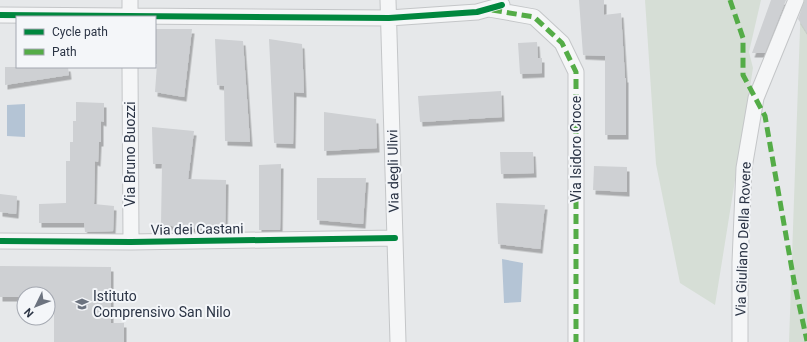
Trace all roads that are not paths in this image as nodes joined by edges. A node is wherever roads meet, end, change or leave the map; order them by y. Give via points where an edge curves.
1 (130, 0) edge
2 (388, 0) edge
3 (796, 0) edge
4 (496, 5) edge
5 (0, 15) edge
6 (65, 16) edge
7 (130, 16) edge
8 (156, 17) edge
9 (389, 18) junction
10 (130, 68) edge
11 (395, 238) junction
12 (0, 241) edge
13 (131, 242) junction
14 (398, 342) edge
15 (576, 342) edge
16 (740, 342) edge

1 - 7 street
2 - 9 street, Via degli Ulivi
3 - 16 street, Via Giuliano Della Rovere via 756,98 744,168
4 - 9 street via 477,12
4 - 15 street, Via Isidoro Croce via 534,17 562,43 576,72
5 - 6 street
8 - 9 street
9 - 11 street, Via degli Ulivi
10 - 13 street, Via Bruno Buozzi
11 - 13 street, Via dei Castani
11 - 14 street, Via degli Ulivi
12 - 13 street, Via dei Castani

